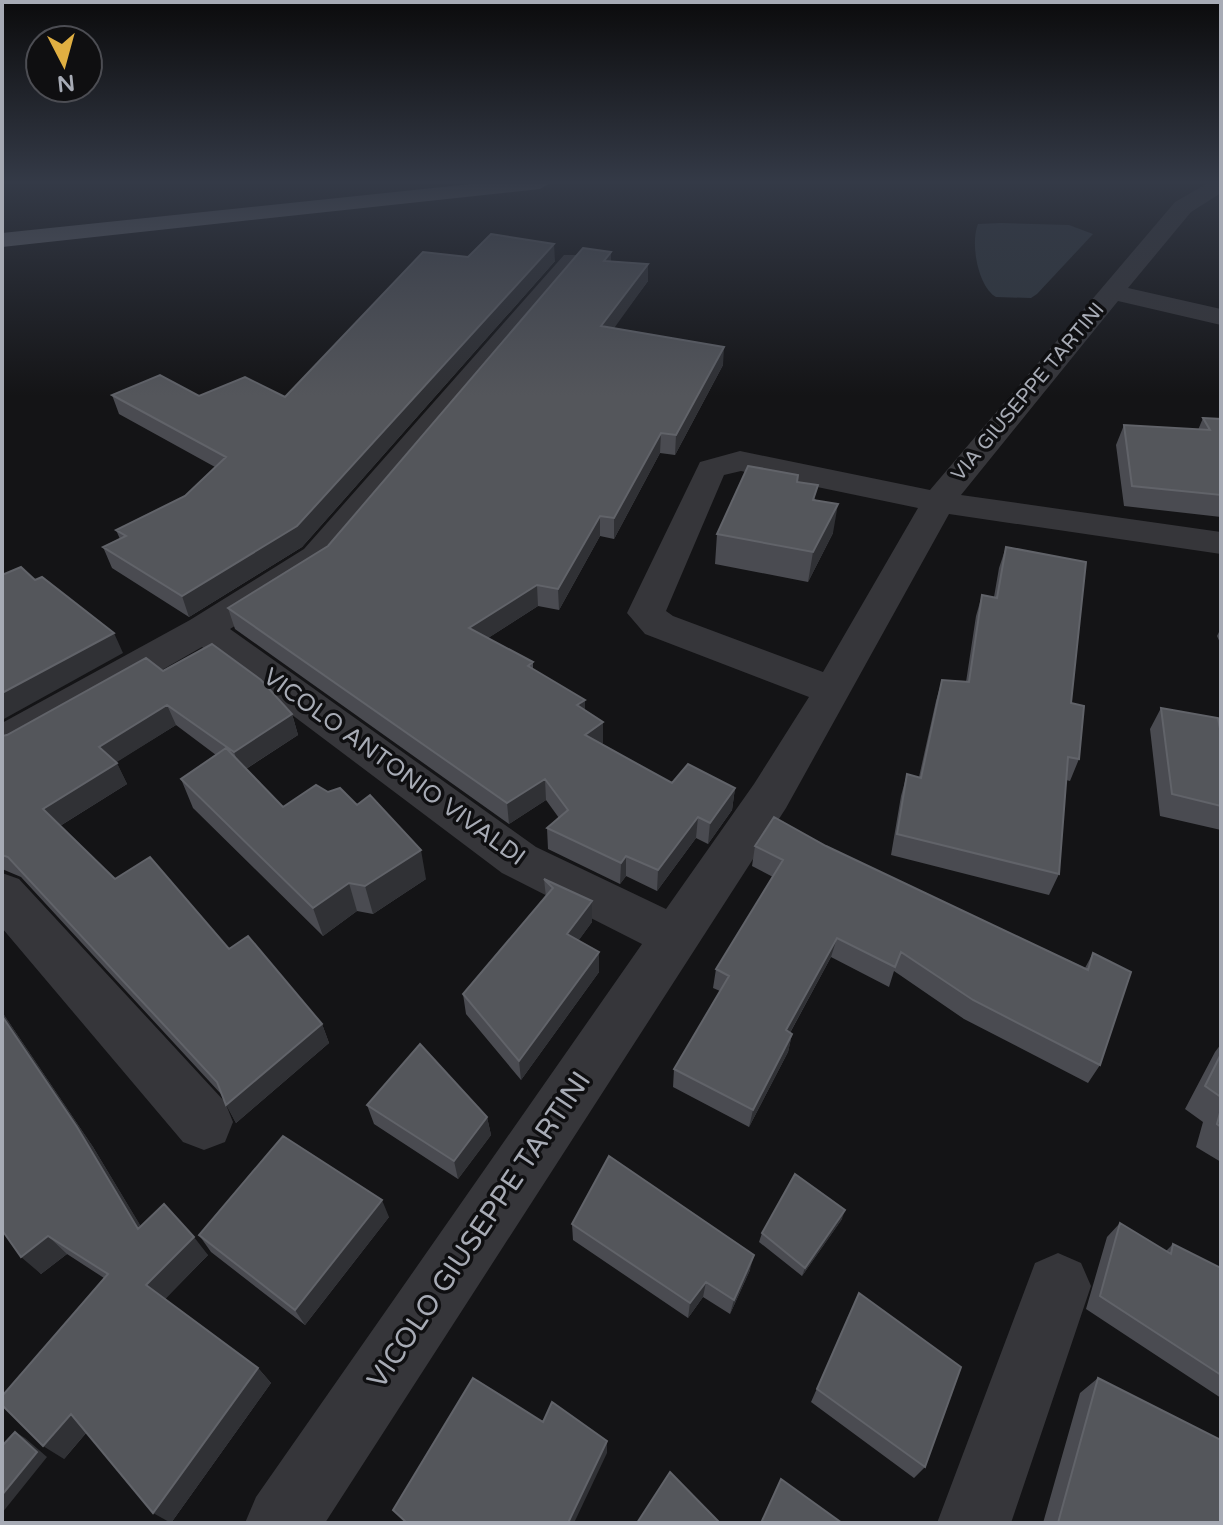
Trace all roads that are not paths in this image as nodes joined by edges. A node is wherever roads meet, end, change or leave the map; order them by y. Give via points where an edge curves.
1 (1143, 254) edge
2 (572, 260) edge
3 (1111, 292) junction
4 (1221, 317) edge
5 (938, 502) junction
6 (1221, 543) edge
7 (204, 629) junction
8 (833, 691) junction
9 (2, 742) edge
10 (2, 893) edge
11 (677, 938) junction
12 (204, 1122) dead end
13 (1058, 1286) dead end
14 (282, 1523) edge
15 (974, 1523) edge

1 - 3 street, VIA GIUSEPPE TARTINI
2 - 7 street via 317,557
3 - 4 street
3 - 5 street, VIA GIUSEPPE TARTINI
5 - 6 street
5 - 8 street, VIA GIUSEPPE TARTINI
5 - 8 street, VIA GIUSEPPE TARTINI via 740,461 711,469 646,613 659,625
7 - 9 street
7 - 11 street, VICOLO ANTONIO VIVALDI via 519,860
8 - 11 street, VIA GIUSEPPE TARTINI
10 - 12 street
11 - 14 street, VICOLO GIUSEPPE TARTINI
13 - 15 street

